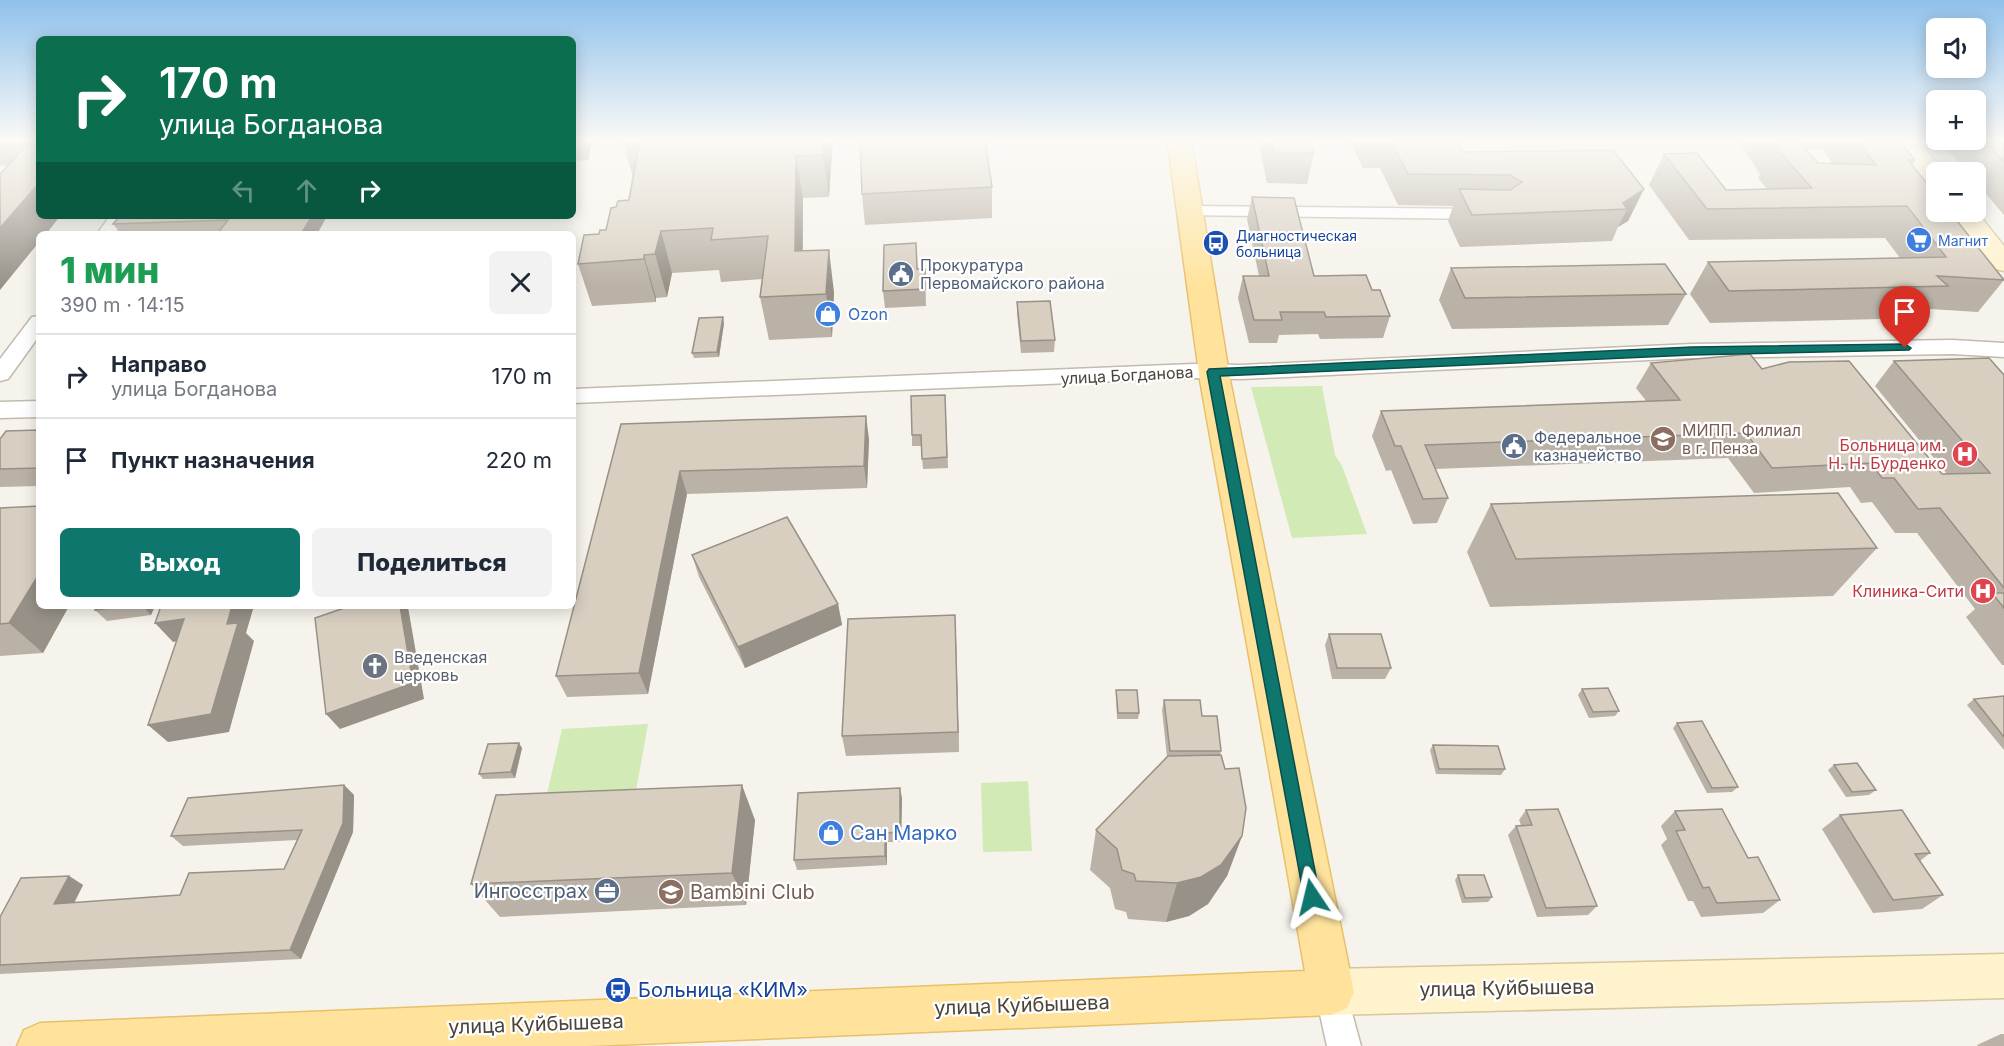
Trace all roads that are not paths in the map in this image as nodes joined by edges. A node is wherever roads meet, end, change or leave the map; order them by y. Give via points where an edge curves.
1 (1186, 188) edge
2 (1190, 211) junction
3 (1498, 214) edge
4 (118, 219) edge
5 (1972, 222) edge
6 (108, 231) edge
7 (2004, 263) edge
8 (36, 326) edge
9 (2004, 350) edge
10 (1213, 372) junction
11 (0, 374) edge
12 (576, 396) edge
13 (36, 409) edge
14 (0, 410) edge
15 (2004, 976) edge
16 (1331, 992) junction
17 (40, 1046) edge
18 (1344, 1046) edge

1 - 2 main road
2 - 3 street
2 - 10 main road
4 - 6 street
5 - 7 main road
8 - 11 street
9 - 10 street, улица Богданова via 1952,347 1692,351
10 - 12 street, улица Богданова
10 - 16 main road
13 - 14 street
15 - 16 main road, улица Куйбышева
16 - 17 main road, улица Куйбышева
16 - 18 street

